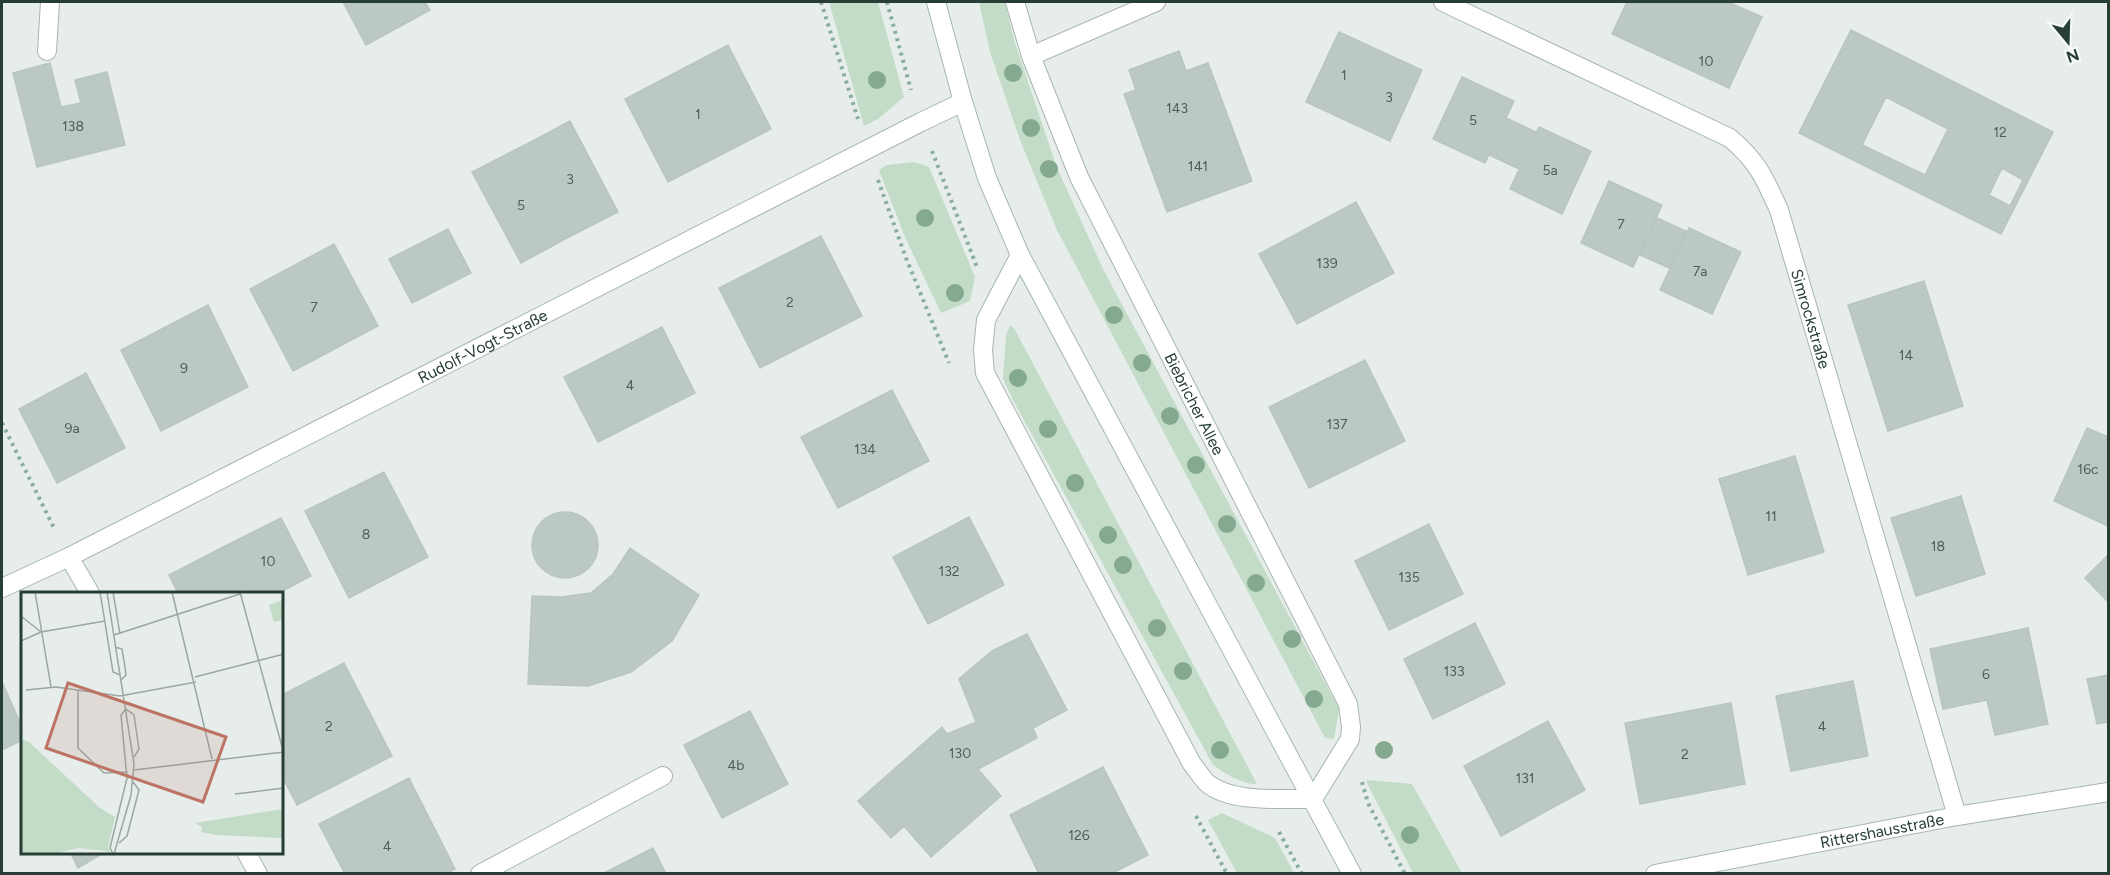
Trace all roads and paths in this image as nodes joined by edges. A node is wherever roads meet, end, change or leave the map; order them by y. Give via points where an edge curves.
1 (50, 2) edge
2 (821, 2) edge
3 (886, 2) edge
4 (936, 2) edge
5 (1015, 2) edge
6 (1156, 2) edge
7 (1443, 2) edge
8 (47, 51) dead end
9 (1031, 56) junction
10 (908, 81) dead end
11 (963, 102) junction
12 (867, 150) junction
13 (942, 181) dead end
14 (1020, 255) junction
15 (978, 269) dead end
16 (2, 423) edge
17 (69, 557) junction
18 (2, 588) edge
19 (89, 592) edge
20 (1350, 738) junction
21 (663, 776) dead end
22 (2109, 792) edge
23 (1313, 799) junction
24 (1957, 816) junction
25 (247, 854) edge
26 (258, 873) edge
27 (480, 873) edge
28 (1352, 873) edge
29 (1405, 873) edge
30 (1655, 873) edge

1 - 8 street
2 - 12 path
3 - 10 path
4 - 11 street
5 - 9 street, Biebricher Allee
6 - 9 street
7 - 24 street, Simrockstraße via 1730,138 1748,153 1763,174 1779,210
9 - 20 street, Biebricher Allee via 1079,177 1348,704
11 - 12 street, Rudolf-Vogt-Straße
11 - 14 street via 987,178
12 - 17 street, Rudolf-Vogt-Straße
13 - 15 path
14 - 23 street
14 - 23 street via 986,320 985,373 1192,765 1207,783 1223,792 1241,797
16 - 17 path
17 - 18 street, Rudolf-Vogt-Straße
17 - 19 street
20 - 23 street
20 - 29 path via 1368,803
21 - 27 street
22 - 24 street, Rittershausstraße
23 - 28 street
24 - 30 street, Rittershausstraße
25 - 26 street

